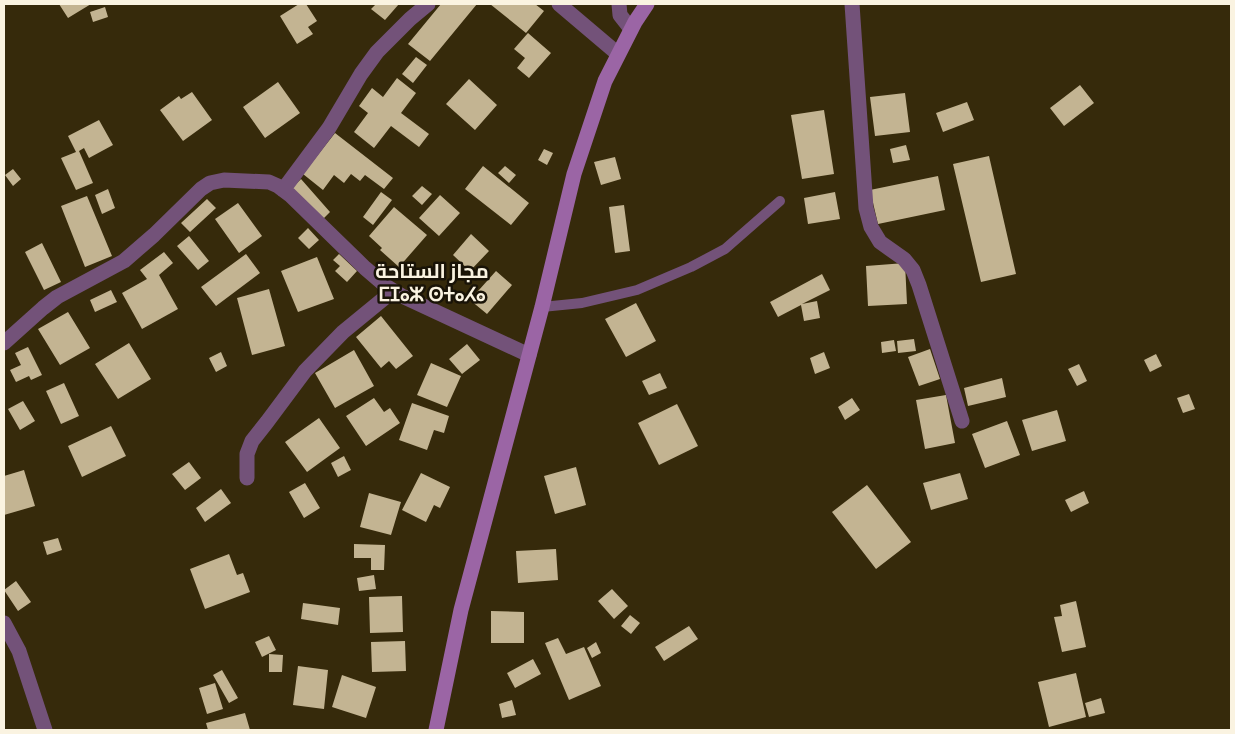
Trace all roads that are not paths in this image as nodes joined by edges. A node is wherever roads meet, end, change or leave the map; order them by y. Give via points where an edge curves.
1 (428, 4) edge
2 (559, 4) edge
3 (619, 4) edge
4 (647, 4) edge
5 (852, 4) edge
6 (631, 29) junction
7 (618, 54) junction
8 (283, 190) junction
9 (780, 200) dead end
10 (393, 291) junction
11 (542, 307) junction
12 (4, 344) edge
13 (529, 355) junction
14 (962, 421) dead end
15 (247, 478) dead end
16 (4, 623) edge
17 (45, 730) edge
18 (436, 730) edge

1 - 8 street via 377,52 329,128
2 - 7 street
3 - 6 street via 620,15
4 - 6 main road
5 - 14 street via 866,208 871,227 880,242 904,259 913,270
6 - 7 main road
7 - 11 main road via 605,81 574,174
8 - 10 street
8 - 12 street via 268,182 224,180 210,183 124,260 57,297
9 - 11 lane via 725,249 691,267 637,290 582,303
10 - 13 street
10 - 15 street via 343,332 305,371 252,441 247,454
11 - 13 main road
13 - 18 main road via 461,610
16 - 17 street via 19,651

